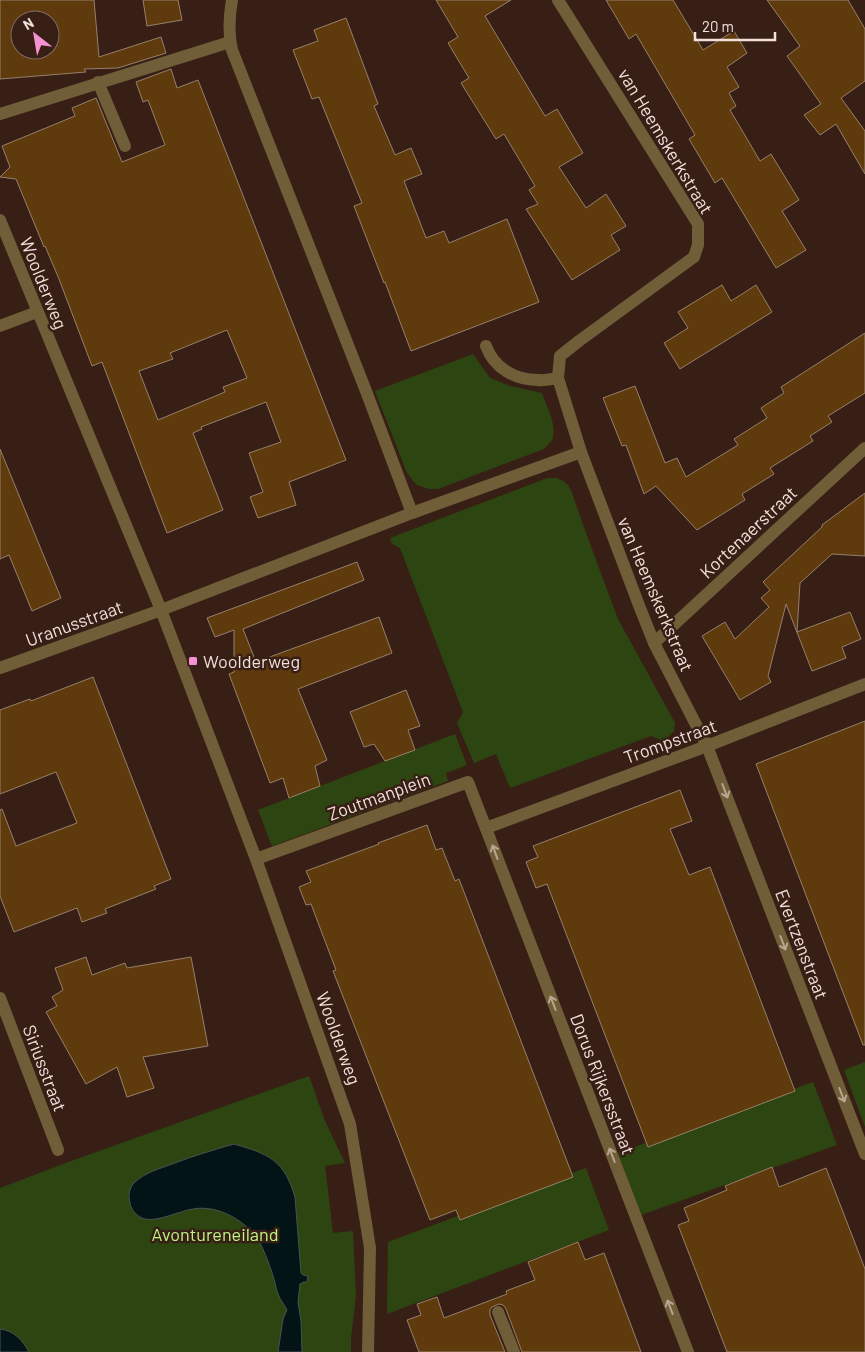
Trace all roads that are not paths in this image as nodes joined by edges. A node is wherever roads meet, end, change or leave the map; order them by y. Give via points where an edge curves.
1 (232, 0) edge
2 (558, 0) edge
3 (230, 42) junction
4 (98, 82) junction
5 (0, 114) edge
6 (125, 146) dead end
7 (0, 220) edge
8 (37, 312) junction
9 (0, 326) edge
10 (486, 346) dead end
11 (558, 378) junction
12 (865, 448) edge
13 (581, 452) junction
14 (412, 513) junction
15 (160, 610) junction
16 (654, 642) junction
17 (0, 668) edge
18 (865, 684) edge
19 (707, 746) junction
20 (486, 828) junction
21 (256, 859) junction
22 (0, 998) edge
23 (58, 1150) dead end
24 (865, 1154) edge
25 (498, 1312) dead end
26 (368, 1352) edge
27 (514, 1352) edge
28 (688, 1352) edge

1 - 3 street
2 - 11 street, van Heemskerkstraat via 698,224 698,244 694,257 560,356
3 - 4 street
3 - 14 street
4 - 5 street
4 - 6 street
7 - 8 street, Woolderweg
8 - 9 street
8 - 15 street, Woolderweg
10 - 11 street via 489,356 513,375 538,380
11 - 13 street, van Heemskerkstraat
12 - 16 street, Kortenaerstraat
13 - 14 street
13 - 16 street, van Heemskerkstraat
14 - 15 street
15 - 17 street, Uranusstraat
15 - 21 street, Woolderweg
16 - 19 street, van Heemskerkstraat
18 - 19 street, Trompstraat
19 - 20 street, Trompstraat
19 -> 24 street, Evertzenstraat
20 - 21 street, Zoutmanplein via 468,782
28 -> 20 street, Dorus Rijkersstraat
21 - 26 street, Woolderweg via 350,1124 370,1248
22 - 23 street, Siriusstraat
25 - 27 street

